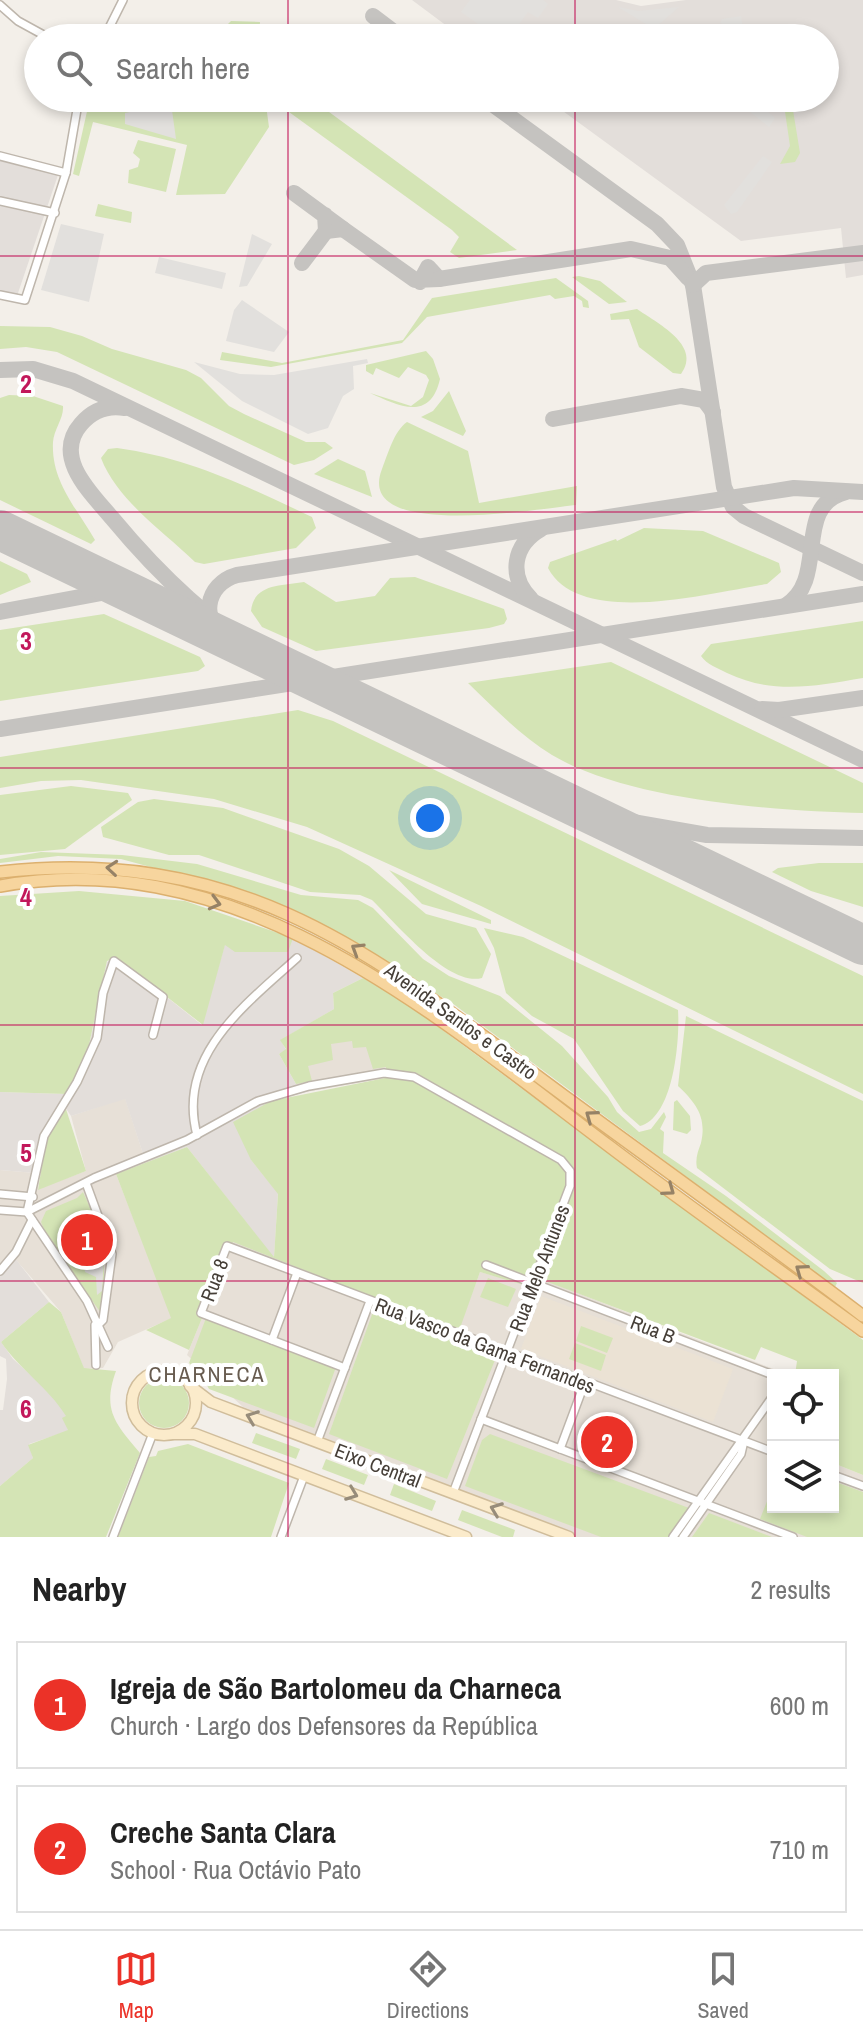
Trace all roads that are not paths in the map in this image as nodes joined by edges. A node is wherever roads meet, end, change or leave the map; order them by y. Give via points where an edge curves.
1 (119, 1) edge
2 (0, 5) edge
3 (24, 24) edge
4 (110, 24) edge
5 (77, 112) edge
6 (0, 156) edge
7 (66, 173) junction
8 (0, 201) edge
9 (55, 213) junction
10 (0, 295) edge
11 (0, 872) edge
12 (0, 886) edge
13 (297, 958) dead end
14 (153, 1035) dead end
15 (197, 1135) junction
16 (86, 1183) junction
17 (0, 1194) edge
18 (33, 1197) junction
19 (0, 1210) edge
20 (30, 1216) junction
21 (227, 1246) joint
22 (486, 1265) dead end
23 (0, 1271) edge
24 (297, 1273) junction
25 (533, 1283) junction
26 (370, 1301) junction
27 (94, 1315) junction
28 (863, 1316) edge
29 (98, 1325) junction
30 (863, 1331) edge
31 (272, 1340) junction
32 (108, 1347) dead end
33 (506, 1353) junction
34 (96, 1365) dead end
35 (345, 1368) junction
36 (767, 1373) edge
37 (585, 1382) junction
38 (190, 1386) junction
39 (767, 1405) edge
40 (481, 1419) junction
41 (153, 1433) junction
42 (173, 1434) junction
43 (744, 1441) junction
44 (317, 1442) junction
45 (560, 1449) junction
46 (767, 1450) edge
47 (304, 1476) junction
48 (839, 1477) edge
49 (863, 1486) edge
50 (453, 1493) junction
51 (698, 1501) junction
52 (707, 1505) junction
53 (438, 1532) edge
54 (113, 1537) edge
55 (281, 1537) edge
56 (466, 1537) edge
57 (569, 1537) edge
58 (673, 1537) edge
59 (683, 1537) edge
60 (793, 1537) edge

1 - 4 street
2 - 3 street
5 - 7 street
6 - 7 street
7 - 9 street
8 - 9 street
9 - 10 street via 25,300
28 -> 11 main road, Avenida Santos e Castro via 484,1033 300,917 241,895 125,869 50,866
12 -> 30 main road, Avenida Santos e Castro via 108,881 215,903 298,932 394,988
13 - 15 street via 241,1009 202,1063 191,1096
14 - 18 street via 163,997 114,961 97,1038 44,1136
15 - 16 street
15 - 25 street, Rua Melo Antunes via 276,1095 363,1076 414,1077 566,1165 570,1186
16 - 20 street
16 - 29 street via 113,1259
17 - 18 street
18 - 20 street
19 - 20 street
20 - 23 street via 16,1252
20 - 27 street
21 - 24 street, Rua Vasco da Gama Fernandes
21 - 31 street, Rua 8 via 201,1313
22 - 25 street, Rua B
24 - 26 street, Rua Vasco da Gama Fernandes
24 - 31 street
25 - 33 street, Rua Melo Antunes
25 - 36 street, Rua B
26 - 33 street, Rua Vasco da Gama Fernandes
26 - 35 street
27 - 29 street
27 - 34 street
29 - 32 street
31 - 35 street
33 - 37 street, Rua Vasco da Gama Fernandes
33 - 40 street, Rua Melo Antunes
35 - 44 street
37 - 43 street, Rua Vasco da Gama Fernandes
37 - 45 street
38 - 41 main road via 168,1372 140,1383 132,1399 134,1413
38 - 42 main road via 193,1416
44 -> 38 main road, Eixo Central via 211,1402
39 - 43 street
40 - 45 street
40 - 50 street, Rua Melo Antunes
41 - 42 main road
41 - 54 street
42 - 47 main road, Eixo Central via 195,1434
43 - 46 street, Rua Vasco da Gama Fernandes
43 - 51 street
43 - 52 street
44 - 50 main road, Eixo Central
45 - 51 street
47 -> 53 main road, Eixo Central
47 - 55 street
48 - 49 street
57 -> 50 main road, Eixo Central
51 - 52 street
51 - 58 street
52 - 59 street
52 - 60 street
53 - 56 main road, Eixo Central

